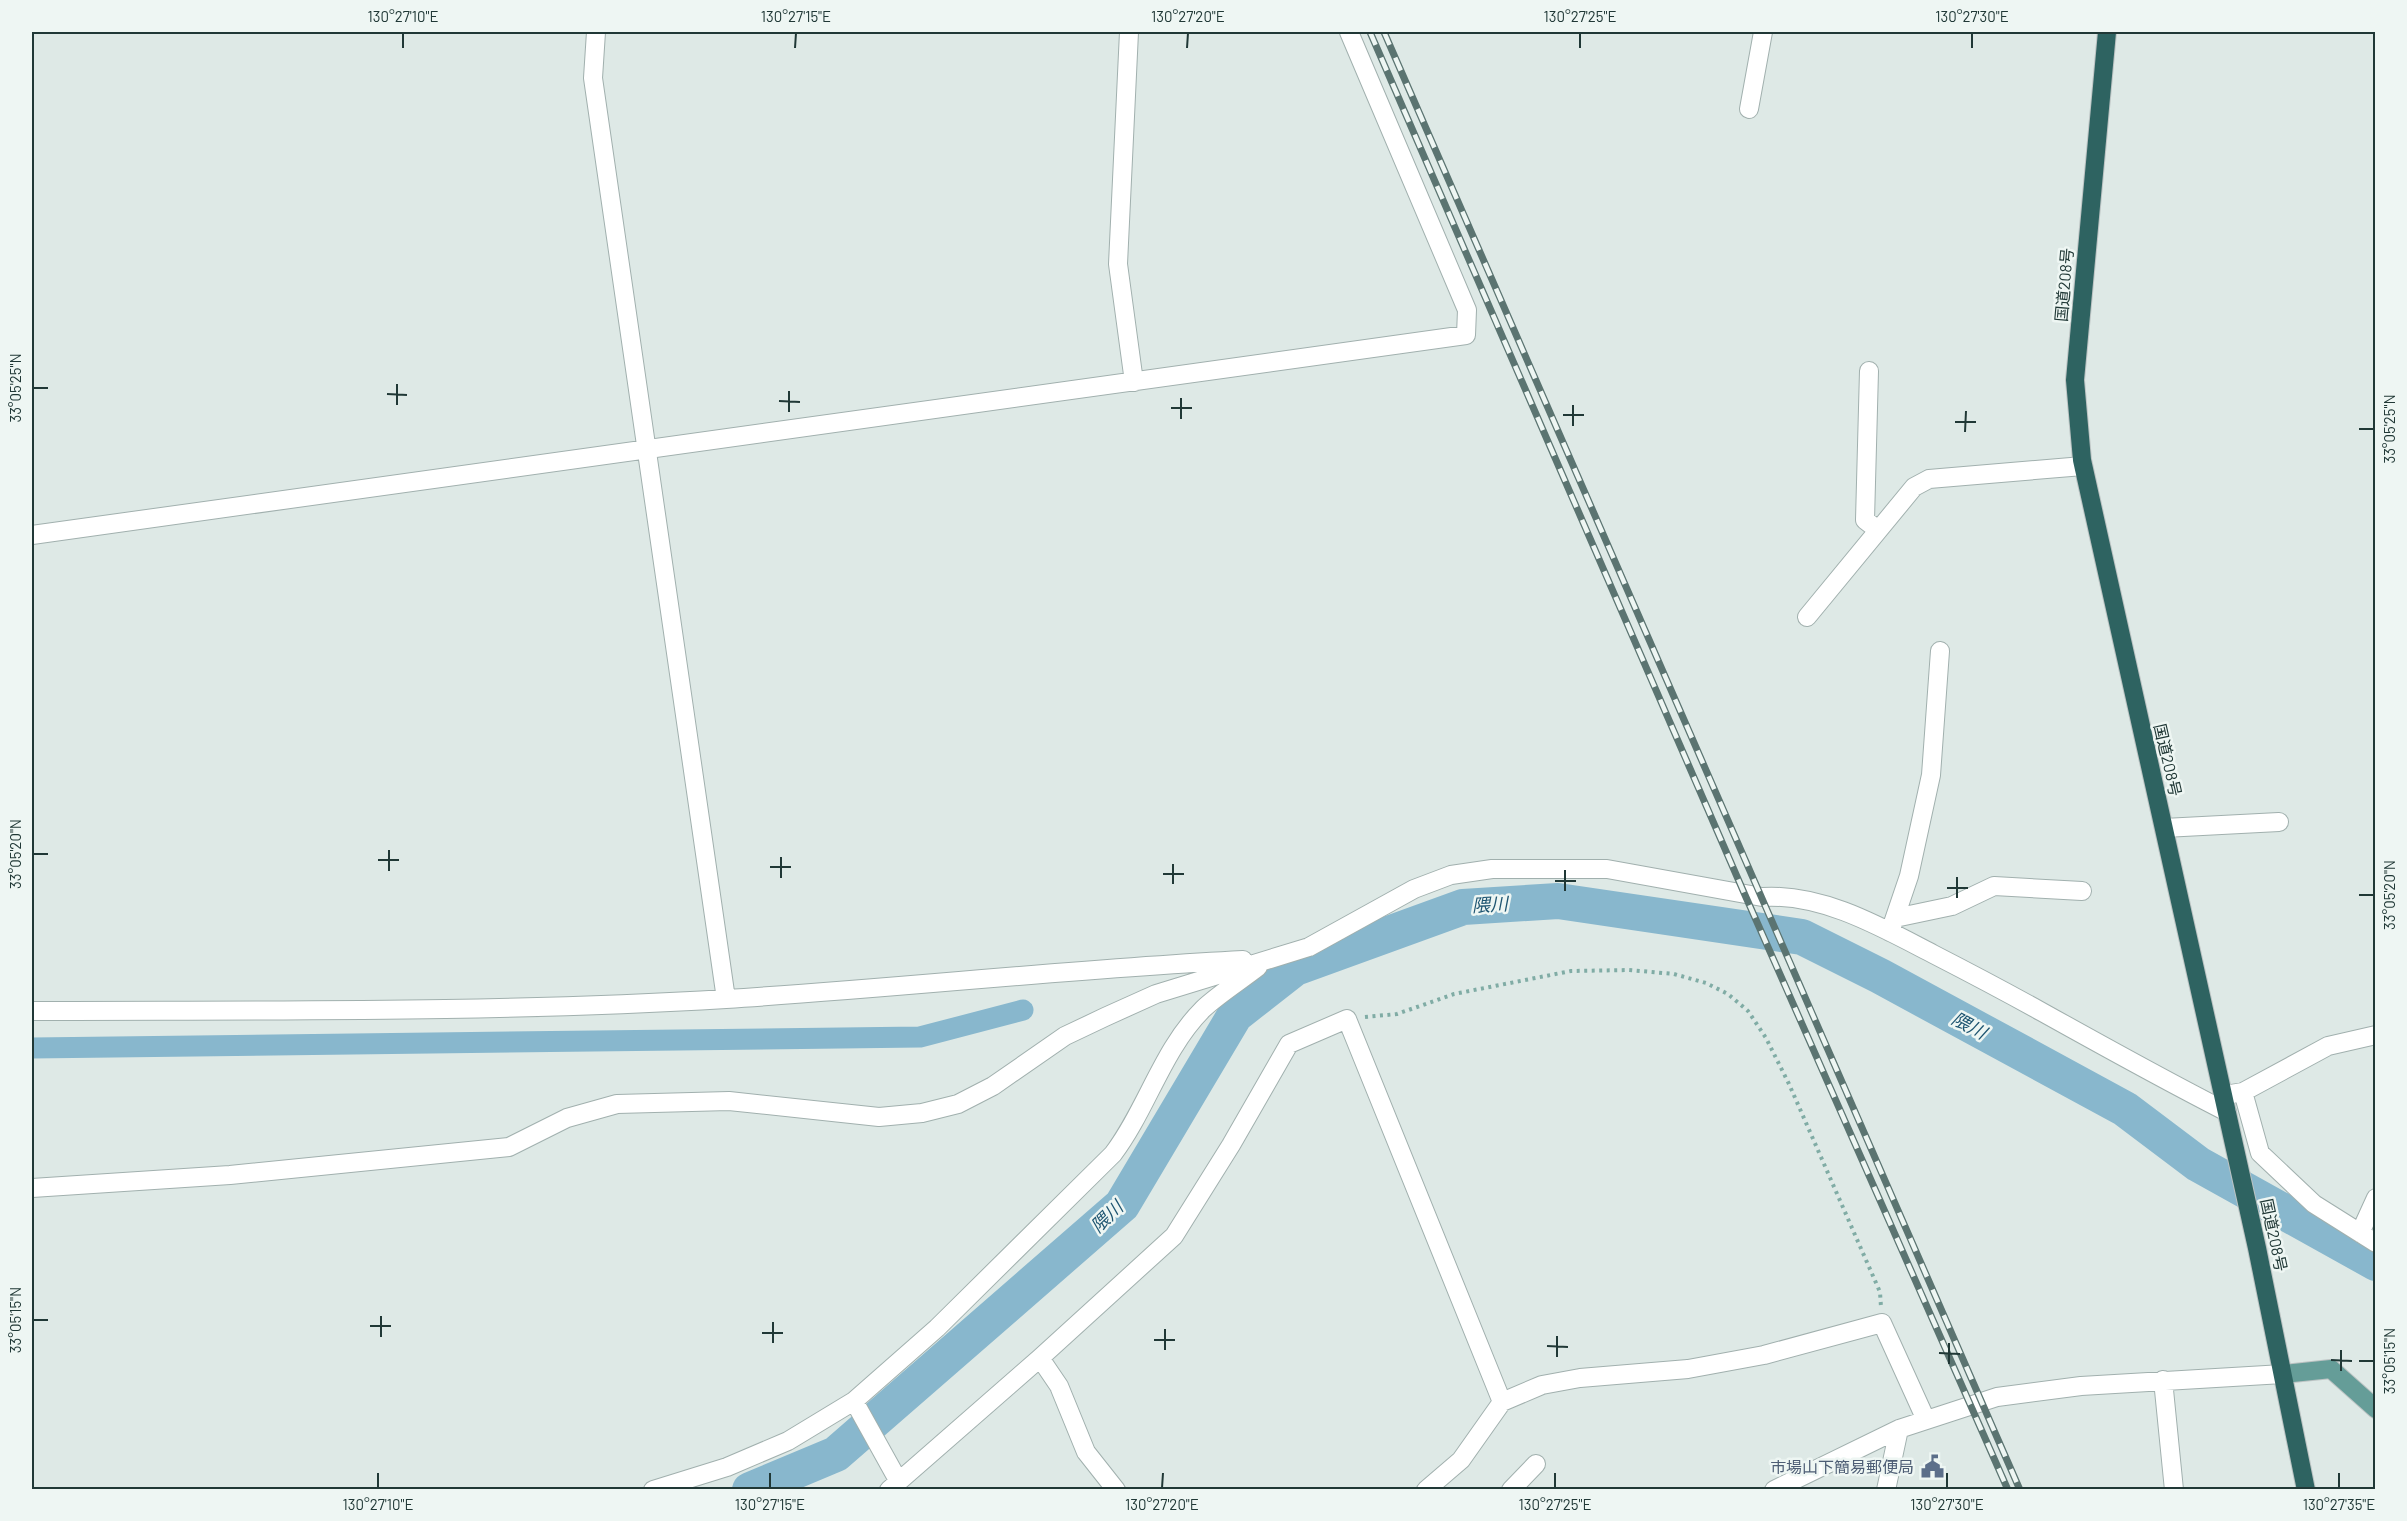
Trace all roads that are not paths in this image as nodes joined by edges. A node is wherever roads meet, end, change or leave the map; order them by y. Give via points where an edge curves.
1 (596, 32) edge
2 (1129, 32) edge
3 (1349, 32) edge
4 (1763, 32) edge
5 (2106, 32) edge
6 (1749, 109) dead end
7 (1869, 371) dead end
8 (1134, 382) junction
9 (645, 449) junction
10 (2084, 466) junction
11 (1878, 530) junction
12 (32, 535) edge
13 (1807, 617) dead end
14 (1940, 651) dead end
15 (2279, 822) dead end
16 (2164, 828) junction
17 (2082, 891) dead end
18 (1893, 925) junction
19 (1269, 959) junction
20 (726, 999) junction
21 (32, 1011) edge
22 (2376, 1035) edge
23 (2243, 1092) junction
24 (2226, 1110) junction
25 (32, 1188) edge
26 (2376, 1198) edge
27 (2360, 1233) junction
28 (2376, 1243) edge
29 (1041, 1358) junction
30 (2283, 1374) junction
31 (2163, 1380) junction
32 (1502, 1402) junction
33 (858, 1409) junction
34 (2376, 1409) edge
35 (1926, 1420) junction
36 (1899, 1429) junction
37 (1536, 1464) dead end
38 (894, 1486) edge
39 (653, 1490) edge
40 (1116, 1490) edge
41 (1426, 1490) edge
42 (1511, 1490) edge
43 (1774, 1490) edge
44 (1886, 1490) edge
45 (2174, 1490) edge
46 (2306, 1490) edge

1 - 9 street via 594,78
2 - 8 street via 1118,264
3 - 8 street via 1467,310 1466,335
4 - 6 street
5 - 10 highway, 国道208号 via 2075,380
7 - 11 street via 1865,520
8 - 9 street
9 - 12 street
9 - 20 street
10 - 11 street via 1929,478 1914,487
10 - 16 highway, 国道208号
11 - 13 street
14 - 18 street via 1931,776 1909,876
15 - 16 street
16 - 24 highway, 国道208号
17 - 18 street via 1995,886 1952,906
18 - 19 street via 1789,897 1745,895 1607,869 1492,869 1451,875 1414,889 1309,947
18 - 24 street via 1990,984 2167,1082
19 - 20 street via 1124,966
19 - 25 street via 1146,999 1065,1036 993,1086 958,1104 922,1113 879,1117 729,1101 617,1104 567,1118 509,1147 230,1174
19 - 33 street via 1203,1009 1185,1030 1113,1154
20 - 21 street via 481,1009
22 - 23 street via 2328,1046
23 - 24 street
23 - 27 street via 2260,1153 2314,1204
24 - 30 highway, 国道208号
26 - 27 street
27 - 28 street
29 - 32 street via 1174,1236 1289,1044 1347,1019
29 - 38 street
29 - 40 street via 1059,1386 1086,1452
30 - 31 street
30 - 34 main road via 2331,1369
30 - 46 highway, 国道208号
31 - 35 street via 1997,1397
31 - 45 street
32 - 35 street via 1542,1385 1688,1369 1764,1355 1882,1323
32 - 41 street via 1461,1460
33 - 38 street
33 - 39 street via 727,1467
35 - 36 street
36 - 43 street
36 - 44 street
37 - 42 street

